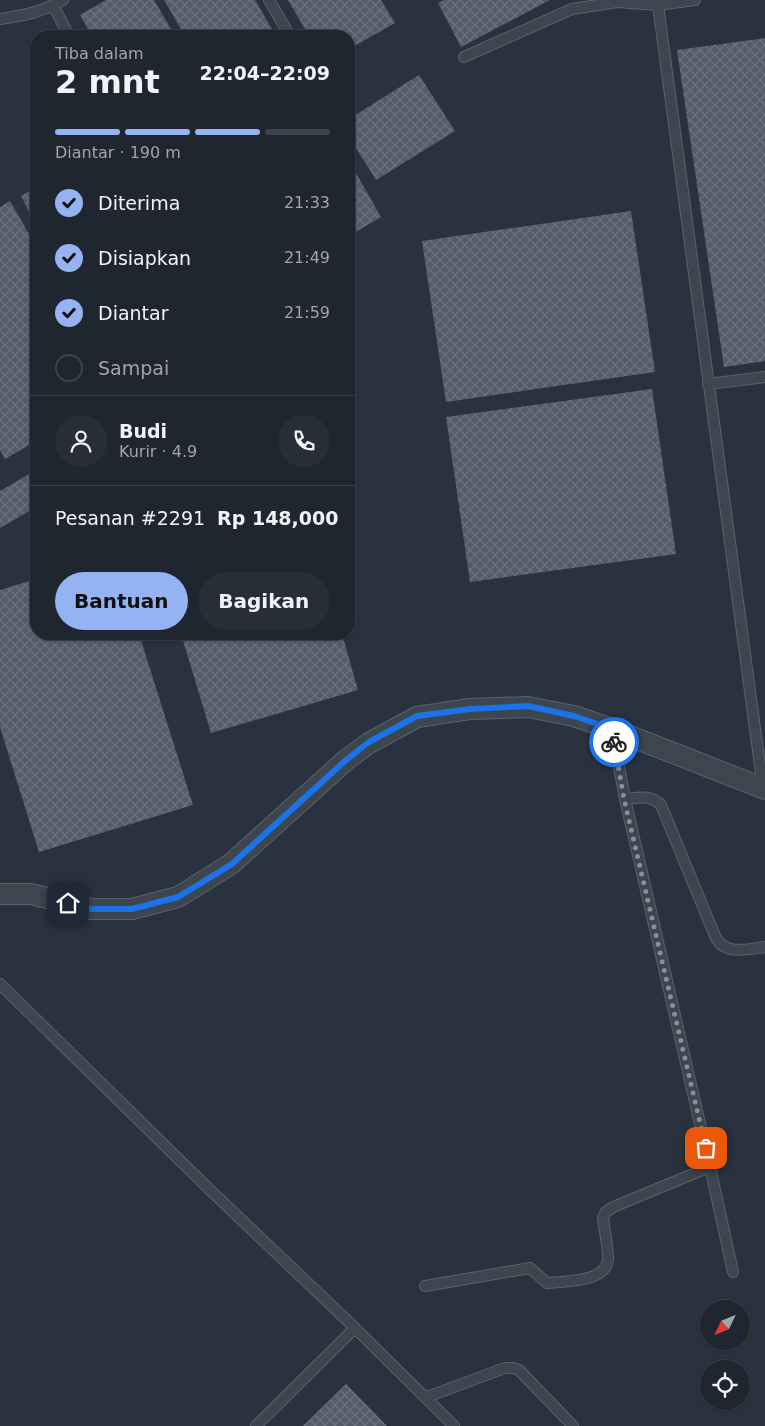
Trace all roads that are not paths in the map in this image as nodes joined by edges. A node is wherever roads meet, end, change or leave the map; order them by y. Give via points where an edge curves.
1 (63, 0) edge
2 (269, 0) edge
3 (695, 0) edge
4 (658, 5) junction
5 (52, 6) junction
6 (0, 19) edge
7 (66, 30) edge
8 (286, 30) edge
9 (464, 58) dead end
10 (765, 377) edge
11 (708, 384) junction
12 (612, 729) junction
13 (764, 788) edge
14 (624, 799) junction
15 (0, 894) edge
16 (765, 947) edge
17 (0, 984) edge
18 (710, 1167) junction
19 (733, 1272) dead end
20 (425, 1286) dead end
21 (355, 1328) junction
22 (426, 1397) junction
23 (256, 1426) edge
24 (454, 1426) edge
25 (573, 1426) edge

1 - 5 lane
2 - 8 lane
3 - 4 lane
4 - 9 lane via 617,2 572,9
4 - 11 lane
5 - 6 lane via 30,15
5 - 7 lane
10 - 11 lane
11 - 13 lane
12 - 13 street
12 - 14 lane
12 - 15 street via 574,716 528,706 417,716 369,742 232,864 178,897 132,909 91,909 31,894
14 - 16 lane via 648,797 660,805 721,945 730,950
14 - 18 lane
17 - 21 lane
18 - 19 lane
18 - 20 lane via 606,1212 603,1218 608,1261 598,1275 547,1283 530,1268
21 - 22 lane
21 - 23 lane
22 - 24 lane
22 - 25 lane via 505,1368 513,1368 519,1370

